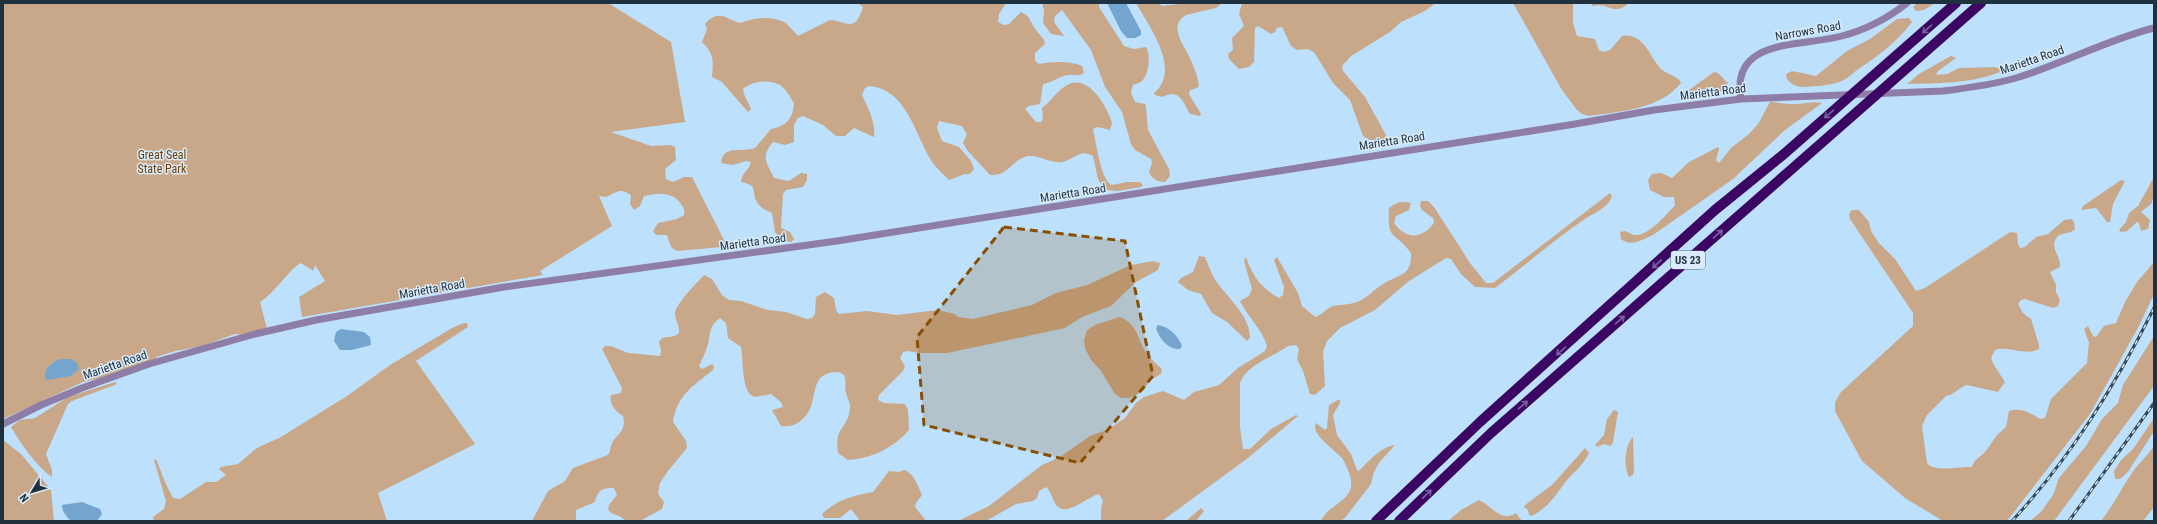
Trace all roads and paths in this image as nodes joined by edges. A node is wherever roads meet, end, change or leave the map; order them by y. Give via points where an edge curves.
1 (1907, 3) edge
2 (1956, 3) edge
3 (1981, 3) edge
4 (2154, 28) edge
5 (1741, 99) junction
6 (3, 424) edge
7 (1376, 521) edge
8 (1399, 521) edge

1 - 5 street, Narrows Road via 1870,27 1854,33 1771,49 1756,55 1746,63 1740,74
2 -> 7 highway, US 23 via 1790,149 1715,210 1480,422
8 -> 3 highway, US 23 via 1491,433
4 - 5 street, Marietta Road via 2125,36 2016,78 1970,88
5 - 6 street, Marietta Road via 1654,110 837,241 504,287 316,320 275,328 149,364 82,388

